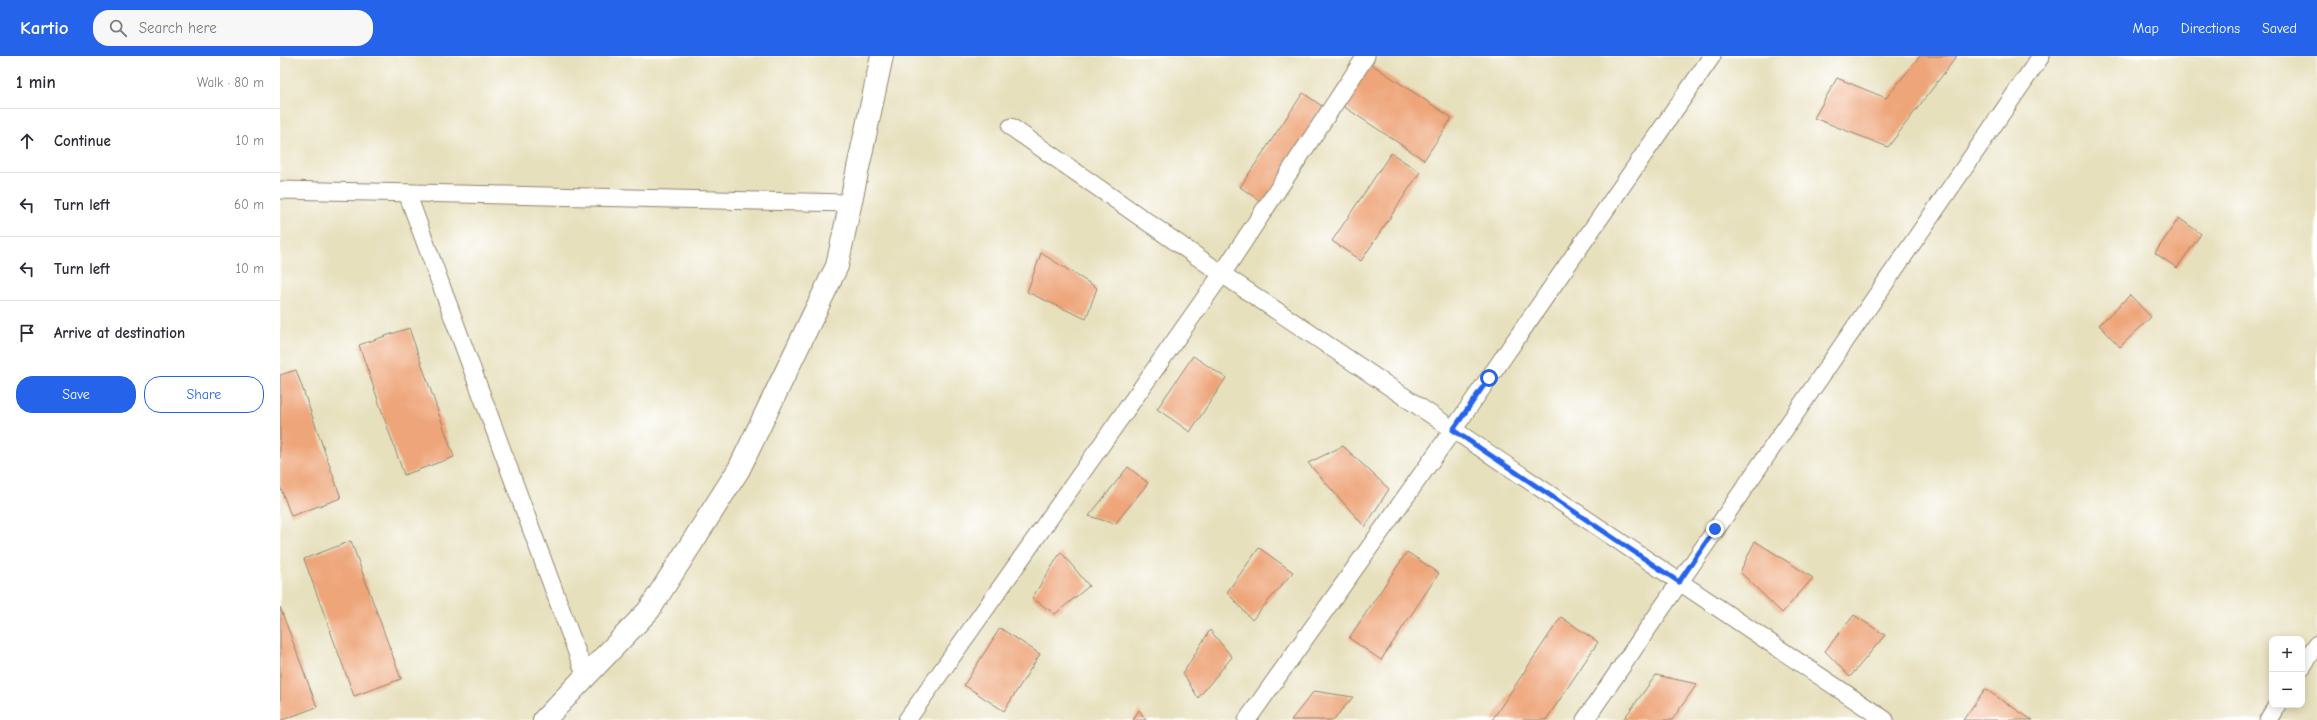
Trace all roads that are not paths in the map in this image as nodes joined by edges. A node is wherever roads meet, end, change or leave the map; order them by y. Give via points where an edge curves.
1 (882, 56) edge
2 (1366, 56) edge
3 (1712, 56) edge
4 (2041, 56) edge
5 (1011, 127) dead end
6 (280, 190) edge
7 (407, 193) junction
8 (850, 203) junction
9 (1222, 274) junction
10 (1453, 430) junction
11 (1679, 582) junction
12 (2317, 644) edge
13 (2305, 662) edge
14 (586, 677) junction
15 (2276, 708) edge
16 (544, 720) edge
17 (907, 720) edge
18 (1247, 720) edge
19 (1585, 720) edge
20 (1885, 720) edge
21 (2268, 720) edge

1 - 8 highway
2 - 9 lane
3 - 10 lane
4 - 11 lane
5 - 9 lane
6 - 7 lane
7 - 8 lane
7 - 14 lane
8 - 14 highway via 836,266 739,469 649,610
9 - 10 lane
9 - 17 lane
10 - 11 lane
10 - 18 lane
11 - 19 lane
11 - 20 lane
12 - 13 lane
14 - 16 highway
15 - 21 lane

